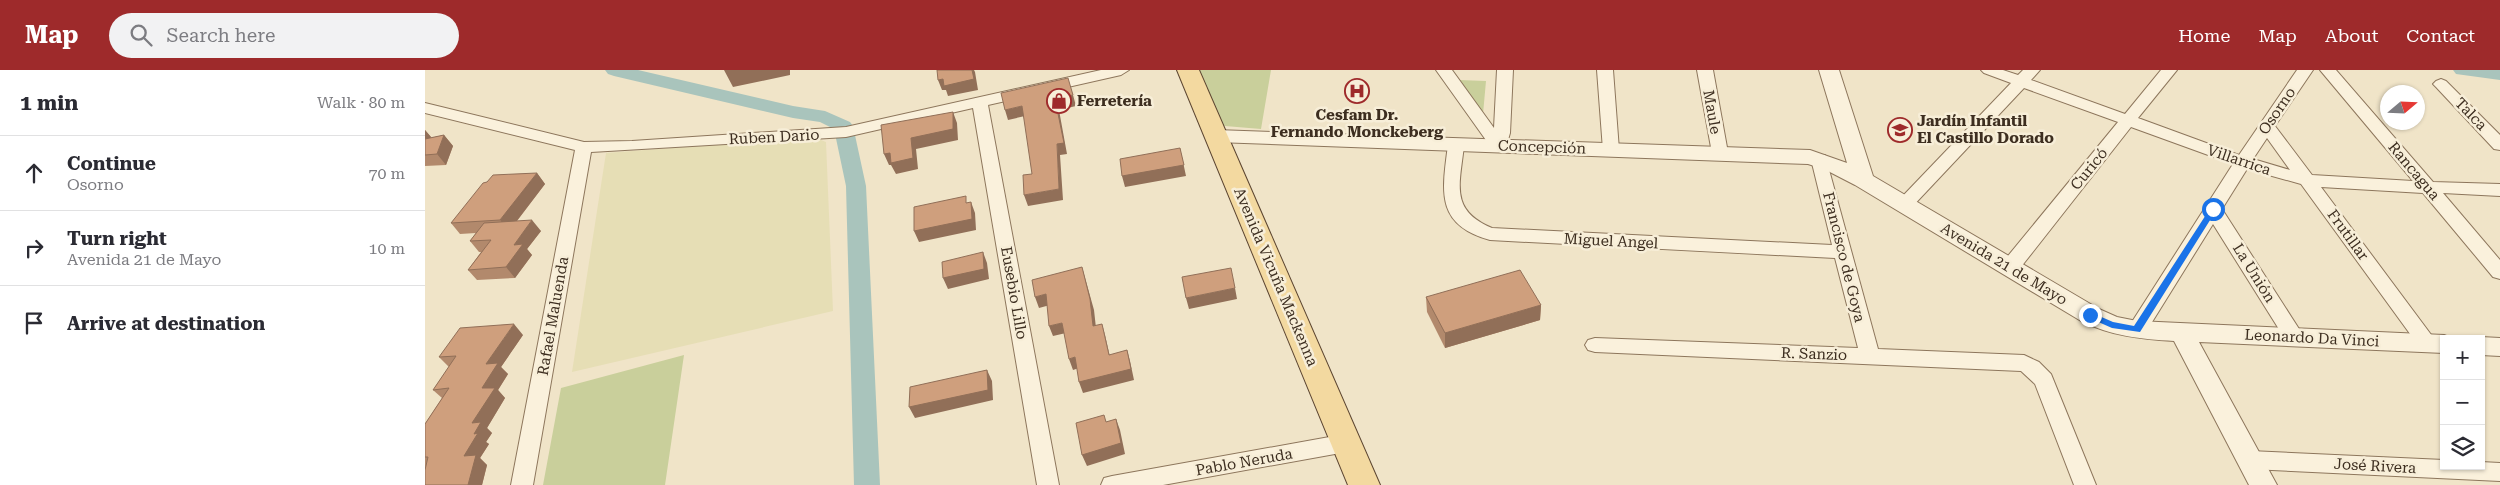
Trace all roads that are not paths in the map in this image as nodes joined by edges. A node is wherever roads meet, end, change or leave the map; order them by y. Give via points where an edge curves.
1 (1121, 70) edge
2 (1188, 70) edge
3 (1444, 70) edge
4 (1505, 70) edge
5 (1605, 70) edge
6 (1705, 70) edge
7 (1829, 70) edge
8 (1989, 70) edge
9 (2169, 70) edge
10 (2305, 70) edge
11 (2328, 70) edge
12 (2027, 76) edge
13 (2441, 84) dead end
14 (980, 102) junction
15 (425, 108) edge
16 (2128, 120) junction
17 (2267, 126) junction
18 (1216, 136) junction
19 (1456, 145) junction
20 (2500, 145) edge
21 (1499, 146) junction
22 (584, 147) junction
23 (1611, 150) junction
24 (1720, 153) junction
25 (1819, 159) junction
26 (2243, 162) junction
27 (1863, 180) junction
28 (2308, 180) junction
29 (2428, 187) junction
30 (2500, 190) edge
31 (1904, 204) junction
32 (2213, 209) junction
33 (1842, 252) junction
34 (2010, 267) junction
35 (2500, 272) edge
36 (2137, 330) junction
37 (2181, 331) junction
38 (2294, 337) junction
39 (2436, 344) edge
40 (1595, 345) dead end
41 (2485, 346) edge
42 (2500, 347) edge
43 (1870, 356) junction
44 (1346, 444) junction
45 (2250, 460) junction
46 (2500, 472) edge
47 (522, 485) edge
48 (1049, 485) edge
49 (1112, 485) edge
50 (1364, 485) edge
51 (2085, 485) edge
52 (2263, 485) edge

1 - 14 street, Ruben Dario
2 - 18 main road, Avenida Vicuña Mackenna
3 - 21 street
4 - 21 street
5 - 23 street
6 - 24 street, Maule
7 - 27 street
8 - 12 street, Villarrica
9 - 16 street, Curicó
10 - 17 street, Osorno
11 - 29 street, Rancagua
12 - 16 street, Villarrica
12 - 31 street
13 - 20 street, Talca
14 - 22 street, Ruben Dario via 822,134
14 - 48 street, Eusebio Lillo
15 - 22 street, Ruben Dario
16 - 26 street, Villarrica
16 - 34 street, Curicó
17 - 26 street, Osorno
17 - 28 street, Frutillar
18 - 19 street, Concepción
18 - 44 main road, Avenida Vicuña Mackenna
19 - 21 street, Concepción
19 - 33 street, Miguel Angel via 1454,209 1471,226 1490,234
21 - 23 street, Concepción
22 - 47 street, Rafael Maluenda
23 - 24 street, Concepción
24 - 25 street, Concepción
25 - 27 street, Concepción
25 - 33 street, Francisco de Goya
26 - 28 street, Villarrica
26 - 32 street, Osorno
27 - 31 street, Avenida 21 de Mayo
28 - 29 street, Villarrica
28 - 39 street, Frutillar
29 - 30 street, Villarrica
29 - 35 street, Rancagua
31 - 34 street, Avenida 21 de Mayo
32 - 36 street, Osorno
32 - 38 street, La Unión
33 - 43 street, Francisco de Goya
34 - 36 street, Avenida 21 de Mayo via 2101,321
36 - 37 street, Avenida 21 de Mayo
37 - 38 street, Leonardo Da Vinci
37 - 45 street
38 - 39 street, Leonardo Da Vinci
40 - 43 street, R. Sanzio
41 - 42 street
43 - 51 street, R. Sanzio via 2014,362 2032,368 2044,380
44 - 49 street, Pablo Neruda
44 - 50 main road, Avenida Vicuña Mackenna
45 - 46 street, José Rivera
45 - 52 street

